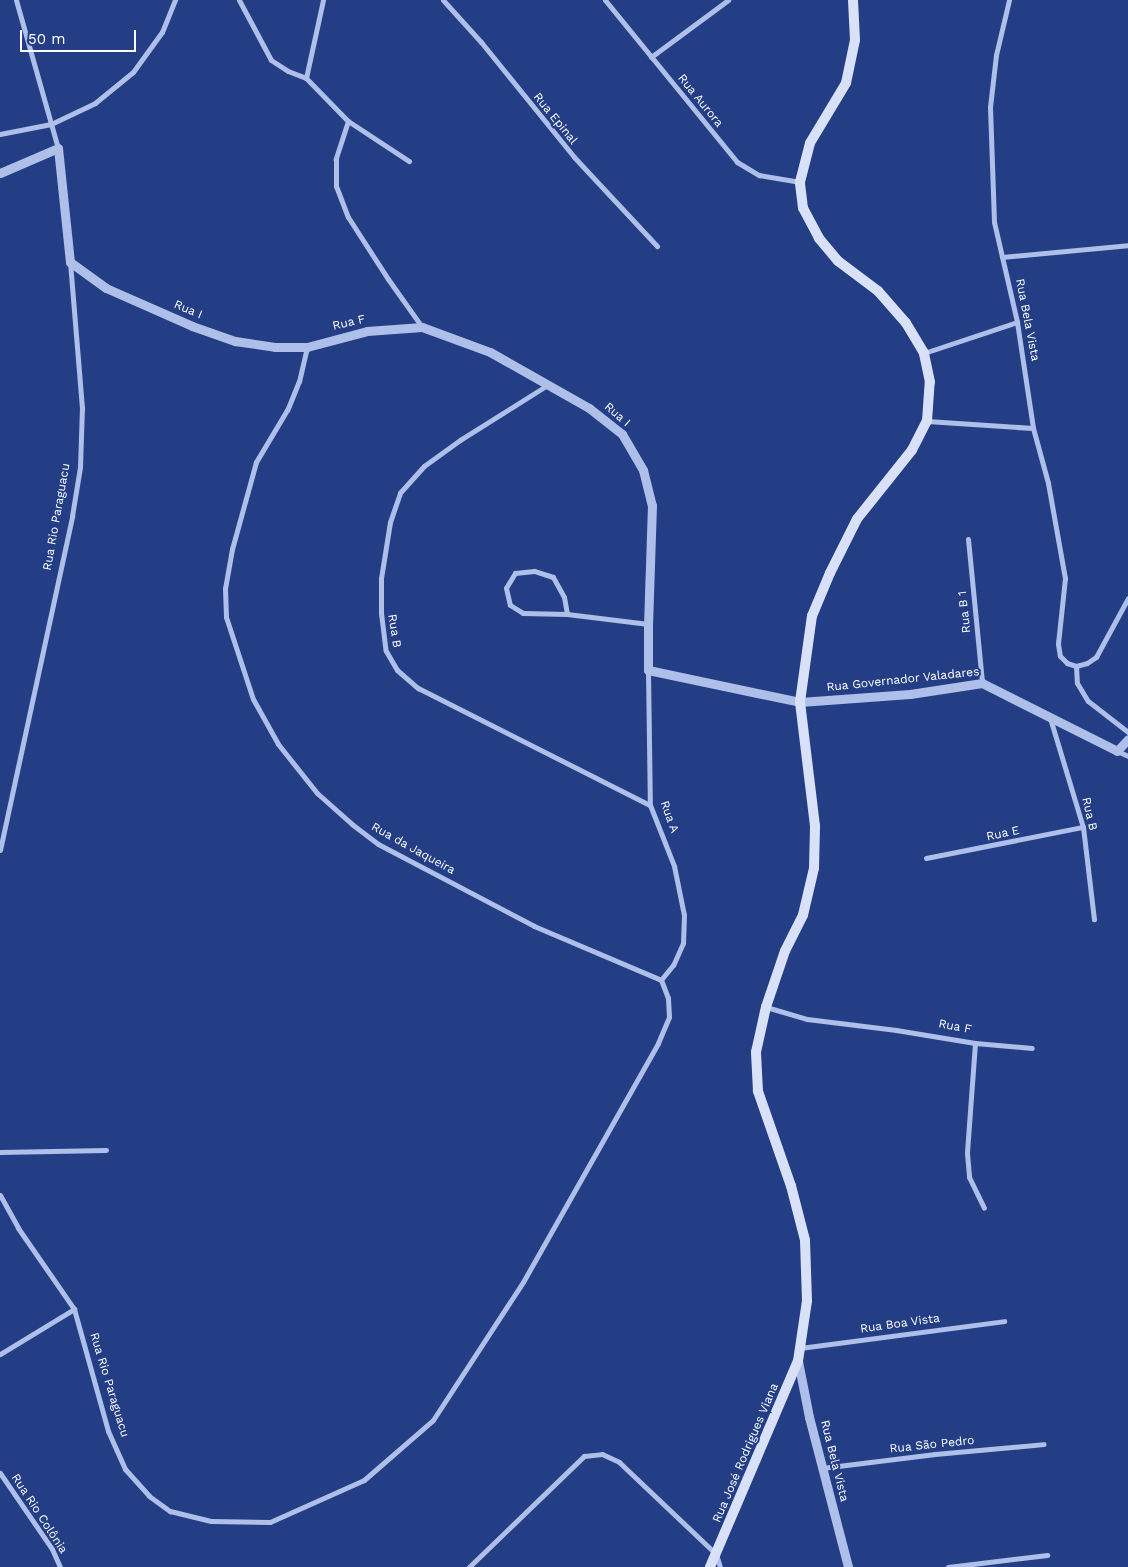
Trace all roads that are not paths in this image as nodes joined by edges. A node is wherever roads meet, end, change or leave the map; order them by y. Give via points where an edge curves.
1 (16, 0) edge
2 (175, 0) edge
3 (239, 0) edge
4 (323, 0) edge
5 (443, 0) edge
6 (605, 0) edge
7 (728, 0) edge
8 (853, 0) edge
9 (1010, 0) edge
10 (651, 57) junction
11 (306, 78) junction
12 (348, 121) junction
13 (51, 124) junction
14 (0, 134) edge
15 (58, 148) junction
16 (409, 161) dead end
17 (0, 173) edge
18 (800, 182) junction
19 (1128, 245) edge
20 (657, 246) dead end
21 (1002, 257) junction
22 (70, 262) junction
23 (1017, 322) junction
24 (422, 326) junction
25 (307, 346) junction
26 (924, 353) junction
27 (549, 384) junction
28 (927, 421) junction
29 (1033, 428) junction
30 (968, 539) dead end
31 (1128, 598) edge
32 (567, 614) junction
33 (648, 624) junction
34 (1076, 666) junction
35 (648, 670) junction
36 (982, 683) junction
37 (800, 702) junction
38 (1050, 717) junction
39 (1128, 732) edge
40 (1128, 739) edge
41 (1117, 751) junction
42 (1128, 756) edge
43 (650, 805) junction
44 (1083, 827) junction
45 (0, 850) edge
46 (926, 858) dead end
47 (1094, 919) dead end
48 (661, 980) junction
49 (766, 1007) junction
50 (975, 1043) junction
51 (1032, 1048) dead end
52 (106, 1150) dead end
53 (0, 1152) edge
54 (0, 1195) edge
55 (984, 1208) dead end
56 (74, 1310) junction
57 (1004, 1321) dead end
58 (799, 1348) junction
59 (0, 1354) edge
60 (798, 1360) junction
61 (1044, 1444) dead end
62 (822, 1468) junction
63 (0, 1473) edge
64 (716, 1554) junction
65 (1047, 1555) dead end
66 (60, 1567) edge
67 (469, 1567) edge
68 (710, 1567) edge
69 (720, 1567) edge
70 (848, 1567) edge
71 (948, 1567) edge

1 - 13 street, Rua Rio Paraguacu
2 - 13 street via 162,32 133,72 95,103
3 - 11 street via 271,60
4 - 11 street
5 - 20 street, Rua Epinal via 574,158
6 - 10 street, Rua Aurora
7 - 10 street
8 - 18 main road via 855,40 846,82 810,143
9 - 21 street, Rua Bela Vista via 996,55 990,107 994,222
10 - 18 street, Rua Aurora via 737,162 759,175
11 - 12 street
12 - 16 street
12 - 24 street via 336,159 336,186 348,217
13 - 14 street
13 - 15 street, Rua Rio Paraguacu
15 - 17 street
15 - 22 street, Rua Rio Paraguacu
18 - 26 main road via 803,208 819,238 838,261 878,291 906,323
19 - 21 street
21 - 23 street, Rua Bela Vista
22 - 25 street, Rua I via 106,288 192,326 235,341 275,347
22 - 45 street, Rua Rio Paraguacu via 82,408 80,467
23 - 26 street
23 - 29 street, Rua Bela Vista
24 - 25 street, Rua F via 367,331
24 - 27 street, Rua I via 490,352
25 - 48 street, Rua da Jaqueira via 299,381 287,410 256,462 234,540 225,588 226,617 253,699 278,744 317,793 378,844 534,926
26 - 28 main road via 930,382
27 - 33 street, Rua I via 589,408 622,434 643,470 652,505
27 - 43 street, Rua B via 424,466 400,492 390,522 381,578 386,651 397,670 418,688
28 - 29 street
28 - 37 main road, Rua José Rodrigues Viana via 912,450 857,520 830,573 812,616
29 - 34 street, Rua Bela Vista via 1048,482 1065,578 1058,644 1060,656
30 - 36 street, Rua B 1
31 - 34 street via 1096,657
32 - 32 street via 523,613 510,605 506,588 515,573 534,571 553,577 564,598
32 - 33 street
33 - 35 street, Rua A
34 - 39 street via 1077,683 1088,701
35 - 37 street, Rua Governador Valadares
35 - 43 street, Rua A
36 - 37 street, Rua Governador Valadares via 910,694
36 - 38 street, Rua Governador Valadares
37 - 49 main road, Rua José Rodrigues Viana via 815,826 814,868 803,915 785,951
38 - 41 street, Rua Governador Valadares
38 - 44 street, Rua B
40 - 41 street
41 - 42 street
43 - 48 street, Rua A via 674,866 684,915 683,943 673,965
44 - 46 street, Rua E
44 - 47 street, Rua B
48 - 56 street, Rua Rio Paraguacu via 668,998 669,1017 658,1043 523,1282 433,1420 364,1480 270,1522 211,1521 170,1511 149,1496 125,1469 108,1431
49 - 50 street, Rua F via 807,1019
49 - 58 main road, Rua José Rodrigues Viana via 756,1052 758,1091 791,1186 805,1240 807,1301
50 - 51 street
50 - 55 street, Rua F via 967,1153 969,1177
52 - 53 street
54 - 56 street, Rua Rio Paraguacu via 18,1228
56 - 59 street
57 - 58 street, Rua Boa Vista
58 - 60 main road, Rua José Rodrigues Viana
60 - 62 street, Rua Bela Vista
60 - 64 main road, Rua José Rodrigues Viana
61 - 62 street, Rua São Pedro
62 - 70 street, Rua Bela Vista
63 - 66 street, Rua Rio Colônia via 52,1549
64 - 67 street via 619,1462 602,1454 584,1456
64 - 68 main road, Rua José Rodrigues Viana
64 - 69 street
65 - 71 street

